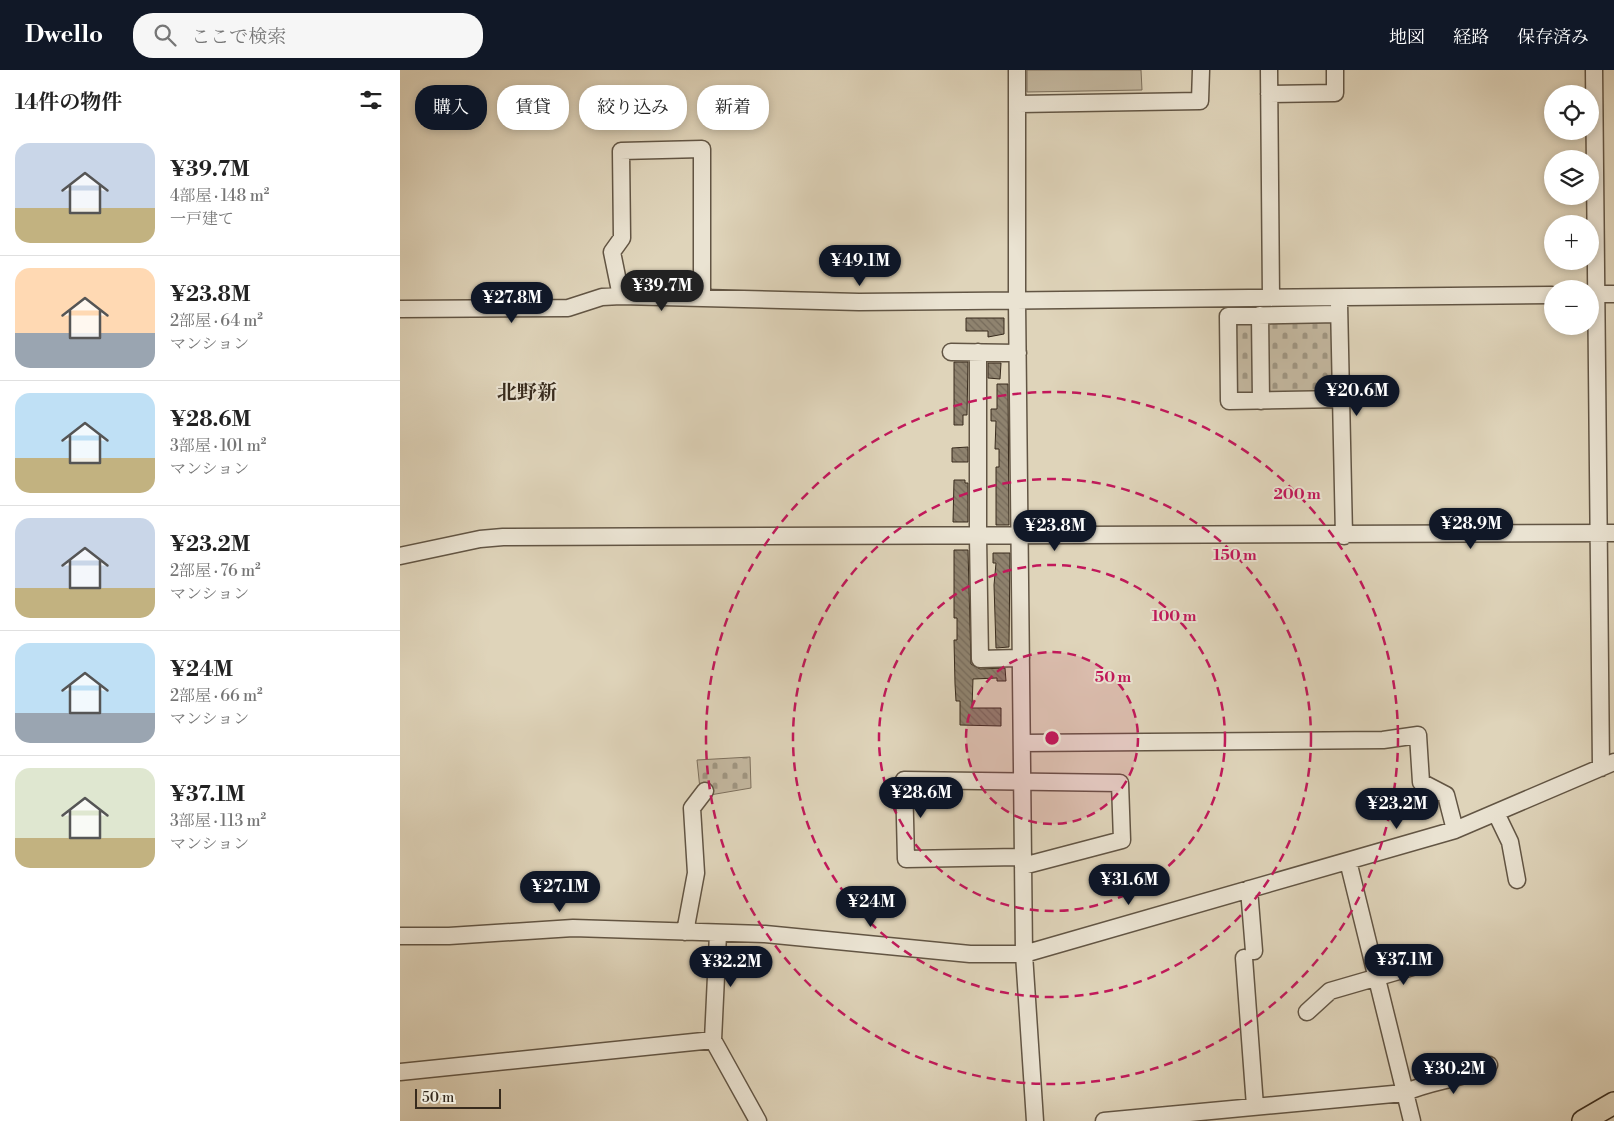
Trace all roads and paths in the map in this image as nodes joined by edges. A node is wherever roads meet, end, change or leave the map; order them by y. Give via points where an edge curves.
1 (1201, 70) edge
2 (1269, 70) edge
3 (1335, 70) edge
4 (1594, 70) edge
5 (1013, 71) edge
6 (1269, 94) junction
7 (1019, 104) junction
8 (1594, 280) edge
9 (1599, 294) edge
10 (1614, 294) edge
11 (1544, 295) edge
12 (622, 296) junction
13 (702, 297) junction
14 (1271, 298) junction
15 (1017, 302) junction
16 (1339, 306) junction
17 (400, 309) edge
18 (1260, 315) junction
19 (1596, 335) edge
20 (951, 352) dead end
21 (978, 352) junction
22 (1018, 353) junction
23 (1341, 400) junction
24 (1261, 401) junction
25 (1606, 533) edge
26 (978, 536) junction
27 (1020, 536) junction
28 (1344, 536) junction
29 (400, 556) edge
30 (1021, 658) junction
31 (1022, 743) junction
32 (1607, 765) edge
33 (1023, 783) junction
34 (705, 791) dead end
35 (1496, 812) junction
36 (1455, 830) junction
37 (1023, 861) junction
38 (1348, 861) junction
39 (1518, 880) dead end
40 (1249, 889) junction
41 (685, 932) junction
42 (718, 934) junction
43 (400, 936) edge
44 (1024, 954) junction
45 (1423, 964) dead end
46 (1377, 978) junction
47 (1306, 1012) dead end
48 (713, 1040) junction
49 (1489, 1065) dead end
50 (400, 1072) edge
51 (1404, 1093) junction
52 (1614, 1103) edge
53 (1255, 1106) junction
54 (758, 1121) edge
55 (1035, 1121) edge
56 (1104, 1121) edge
57 (1412, 1121) edge
58 (1583, 1121) edge

1 - 7 street via 1200,101
2 - 6 street
3 - 6 street via 1335,93
4 - 8 street
5 - 7 street
6 - 14 street
7 - 15 street
9 - 10 street
11 - 16 street
12 - 13 street
12 - 13 street via 612,252 622,238 620,151 702,148
12 - 17 street via 602,297 568,308
13 - 15 street via 859,302
14 - 15 street
14 - 16 street
15 - 22 street
16 - 18 street
16 - 23 street
18 - 24 street
18 - 24 street via 1228,316 1229,401
19 - 25 street
20 - 21 street
21 - 22 street
21 - 26 street
22 - 27 street
23 - 24 street
23 - 28 street
25 - 28 street
25 - 32 street
26 - 27 street
26 - 29 street via 503,538 480,539
26 - 30 street via 980,659
27 - 28 street
27 - 30 street
30 - 31 street
31 - 33 street
31 - 36 street via 1383,740 1418,735 1421,782 1446,794
32 - 35 street
33 - 37 street
33 - 37 street via 1120,783 1122,840
33 - 37 street via 904,780 906,859
34 - 41 street via 692,808 696,873
35 - 36 street
35 - 39 street via 1510,842
36 - 38 street
37 - 44 street
38 - 40 street
38 - 46 street
40 - 44 street
40 - 53 street
41 - 42 street
41 - 43 street via 573,928
42 - 44 street via 765,934 970,954
42 - 48 street
44 - 55 street
45 - 46 street
46 - 47 street via 1330,991
46 - 51 street
48 - 50 street
48 - 54 street
49 - 51 street via 1472,1074
51 - 53 street
51 - 57 street
52 - 58 main road
53 - 56 street

